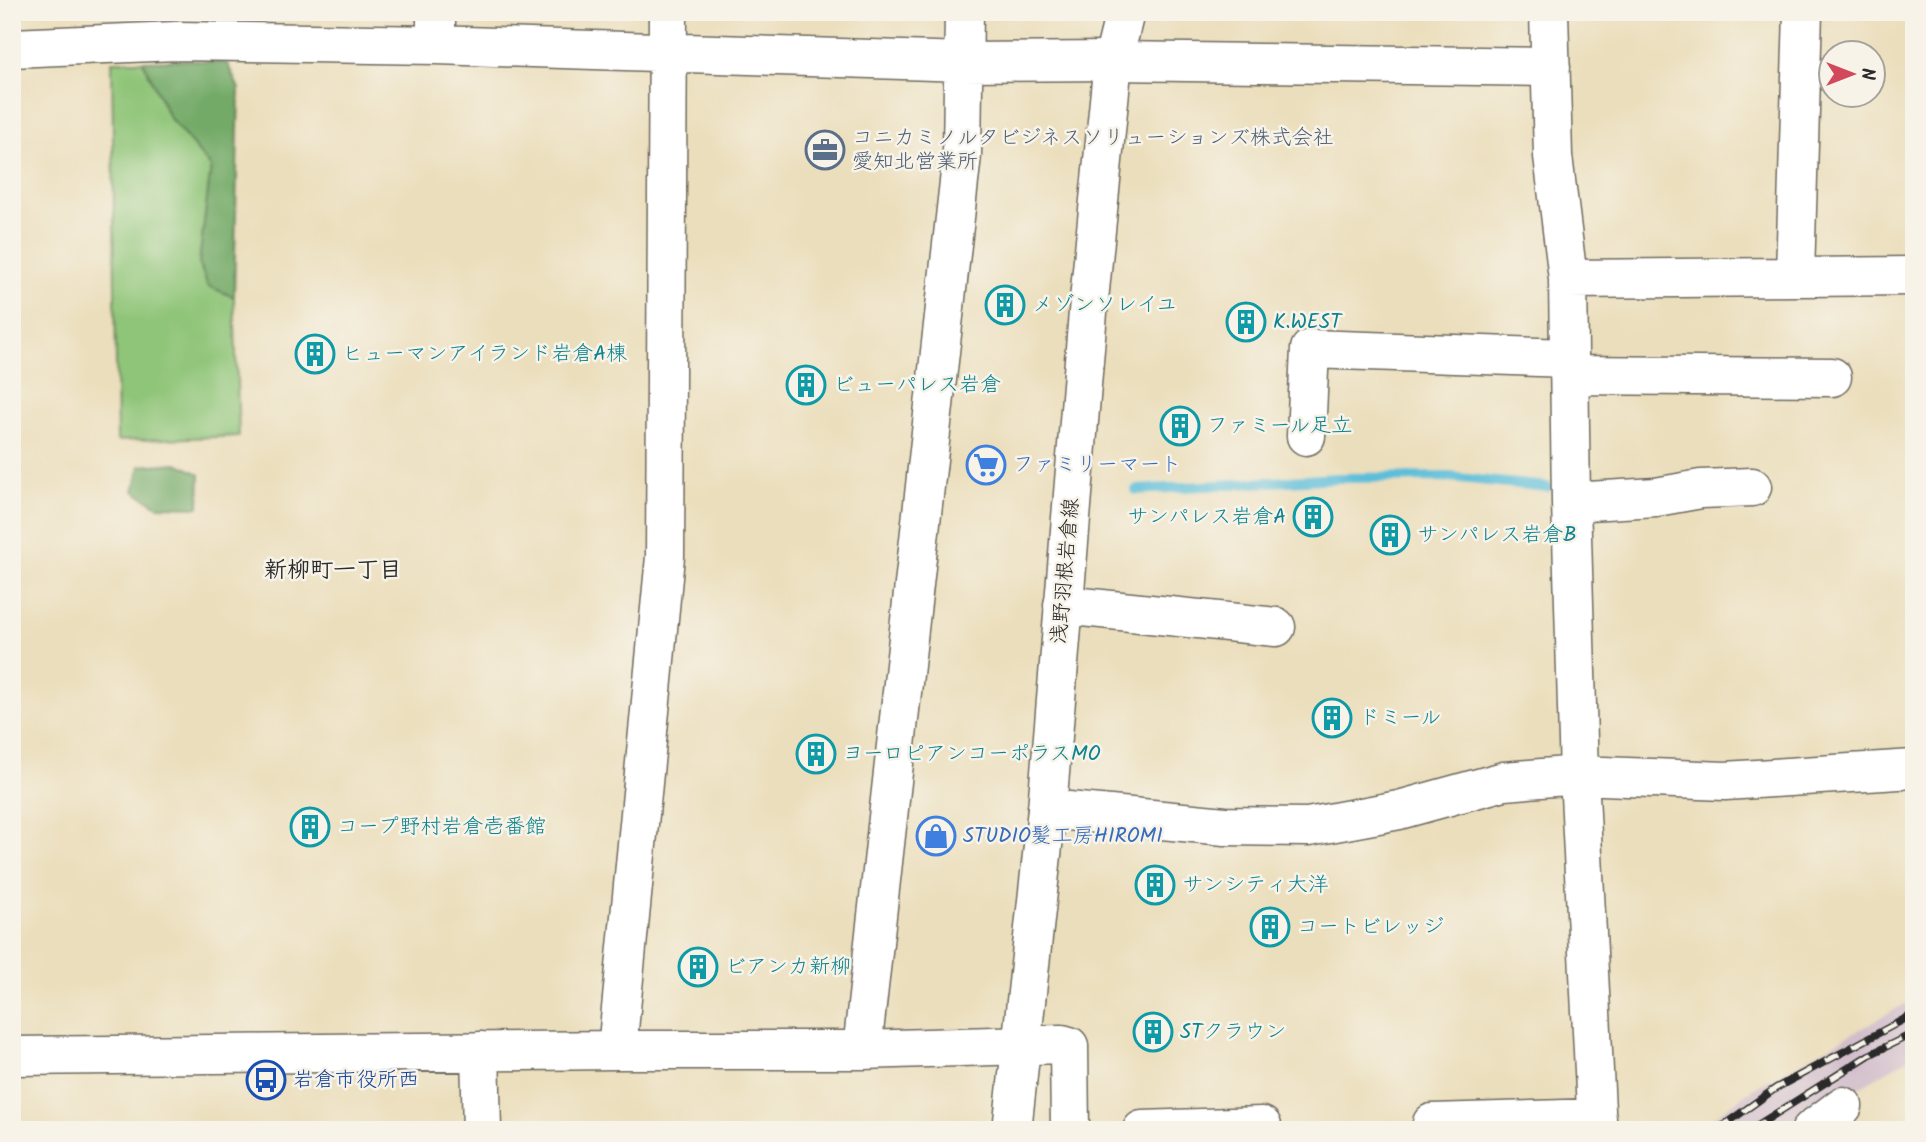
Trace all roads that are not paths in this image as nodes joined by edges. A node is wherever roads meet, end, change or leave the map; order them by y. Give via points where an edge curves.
1 (668, 12) edge
2 (964, 12) edge
3 (1125, 12) edge
4 (1549, 12) edge
5 (1803, 12) edge
6 (176, 27) edge
7 (436, 28) edge
8 (12, 48) edge
9 (667, 52) junction
10 (1113, 61) junction
11 (965, 62) junction
12 (1551, 67) junction
13 (1795, 275) junction
14 (1914, 276) edge
15 (1568, 279) junction
16 (1569, 367) junction
17 (1832, 377) dead end
18 (1306, 436) dead end
19 (1752, 487) dead end
20 (1571, 502) junction
21 (1063, 605) junction
22 (1276, 627) dead end
23 (1914, 769) edge
24 (1579, 775) junction
25 (1047, 809) junction
26 (1021, 1046) junction
27 (617, 1050) junction
28 (862, 1050) junction
29 (480, 1051) junction
30 (12, 1056) edge
31 (1843, 1107) dead end
32 (1432, 1123) dead end
33 (1597, 1124) edge
34 (1262, 1126) dead end
35 (482, 1130) edge
36 (1012, 1130) edge
37 (1070, 1130) edge
38 (1142, 1130) edge
39 (1811, 1130) edge

1 - 9 street
2 - 11 street
3 - 10 street, 浅野羽根岩倉線
4 - 12 street
5 - 13 street
6 - 7 street
6 - 8 street
7 - 9 street
9 - 11 street
9 - 27 street via 665,558
10 - 11 street
10 - 12 street
10 - 21 street, 浅野羽根岩倉線
11 - 28 street via 962,155
12 - 15 street via 1553,156
13 - 14 street
13 - 15 street
15 - 16 street
16 - 17 street
16 - 18 street via 1310,349
16 - 20 street
19 - 20 street
20 - 24 street
21 - 22 street
21 - 25 street, 浅野羽根岩倉線
23 - 24 street via 1725,781
24 - 25 street via 1504,781 1399,810 1308,827 1226,826
24 - 33 street
25 - 26 street, 浅野羽根岩倉線
26 - 28 street
26 - 36 street, 浅野羽根岩倉線
26 - 37 street via 1069,1046
27 - 28 street
27 - 29 street
29 - 30 street
29 - 35 street
31 - 39 street
32 - 33 street
34 - 38 street

